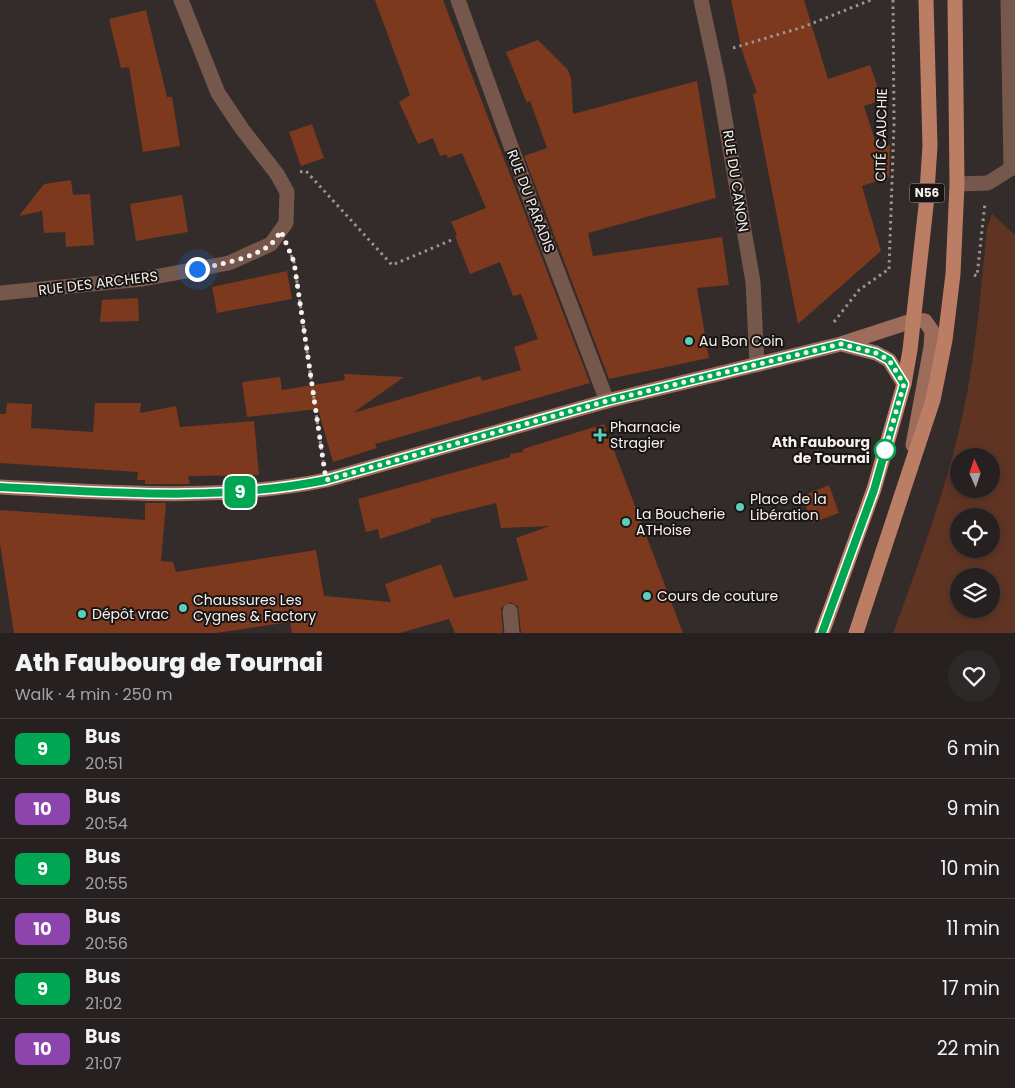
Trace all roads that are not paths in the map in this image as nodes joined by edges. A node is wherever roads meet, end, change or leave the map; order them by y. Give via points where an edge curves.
1 (181, 0) edge
2 (458, 0) edge
3 (701, 0) edge
4 (926, 0) edge
5 (955, 0) edge
6 (1008, 0) edge
7 (1013, 167) edge
8 (957, 184) junction
9 (0, 293) edge
10 (915, 320) junction
11 (841, 344) junction
12 (757, 365) junction
13 (904, 384) junction
14 (607, 401) junction
15 (906, 484) junction
16 (0, 487) edge
17 (510, 612) dead end
18 (512, 633) edge
19 (822, 633) edge
20 (856, 633) edge

1 - 9 street, RUE DES ARCHERS via 218,93 287,192 286,223 271,244 229,263 143,279
2 - 14 street, RUE DU PARADIS via 532,207
3 - 12 street, RUE DU CANON via 753,282
4 - 10 main road, N56 via 930,146
5 - 8 main road, N56
6 - 7 street
7 - 8 street via 988,183
8 - 15 main road, N56 via 953,274 945,340 933,400
10 - 11 main road
10 - 13 main road, N56
10 - 15 main road via 925,321 932,332
11 - 12 main road
11 - 13 main road via 876,353 889,360
12 - 14 main road
13 - 19 main road, N56 via 871,498
14 - 16 main road via 291,487 179,495
15 - 20 main road, N56
17 - 18 street

